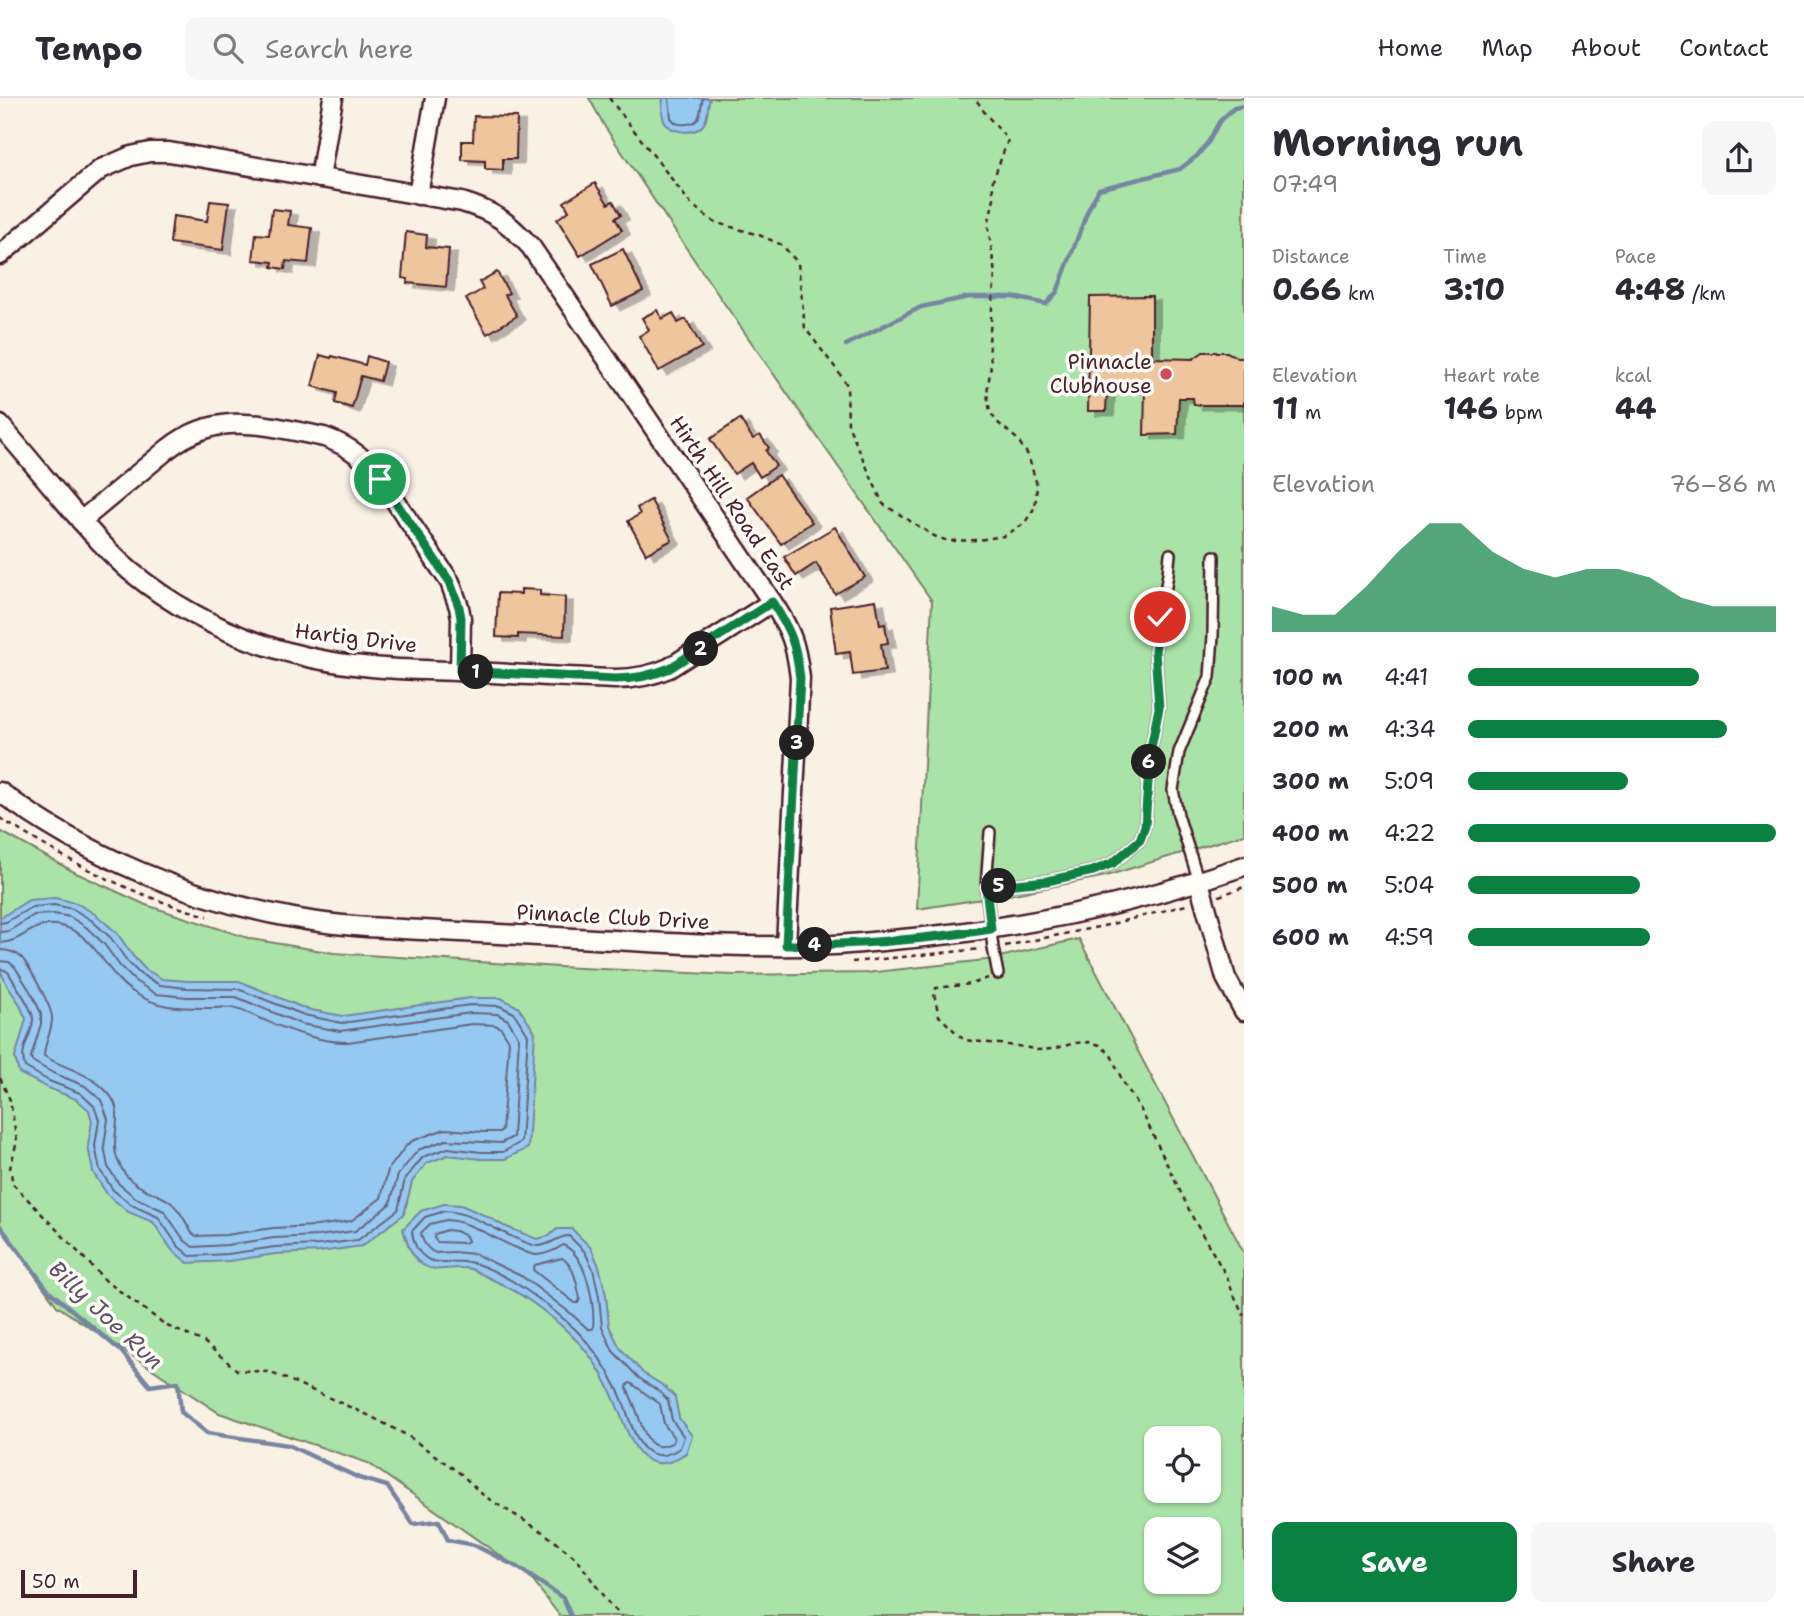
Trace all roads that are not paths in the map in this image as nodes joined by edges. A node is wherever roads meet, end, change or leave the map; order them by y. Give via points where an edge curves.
1 (333, 98) edge
2 (435, 98) edge
3 (327, 179) junction
4 (418, 195) junction
5 (0, 255) edge
6 (0, 425) edge
7 (81, 521) junction
8 (1170, 554) dead end
9 (1214, 556) dead end
10 (772, 602) junction
11 (460, 671) junction
12 (0, 792) edge
13 (990, 832) dead end
14 (1244, 866) edge
15 (1199, 882) junction
16 (986, 887) junction
17 (991, 929) junction
18 (786, 945) junction
19 (998, 975) road end
20 (1244, 1011) edge

1 - 3 street
2 - 4 street
3 - 4 street, Hirth Hill Road East
3 - 5 street, Hirth Hill Road East via 169,152 131,156 102,169
4 - 10 street, Hirth Hill Road East via 493,213 531,247
6 - 7 street, Hartig Drive
7 - 11 street, Hartig Drive via 104,547 161,594 225,631 293,655 330,662
7 - 11 street via 174,443 202,428 248,424 335,441 375,471 450,582 461,618
8 - 16 lane via 1155,651 1159,708 1140,840 1113,863 1093,871
9 - 15 lane via 1210,677 1179,752 1173,789
10 - 11 street, Hartig Drive via 670,668 636,679
10 - 18 street, Hirth Hill Road East via 791,633 800,678
12 - 18 street, Pinnacle Club Drive via 66,836 118,863 180,888 294,918 359,927
13 - 16 lane
14 - 15 street, Pinnacle Club Drive
15 - 17 street, Pinnacle Club Drive via 1077,914
15 - 20 street via 1226,978
16 - 17 lane
17 - 18 street, Pinnacle Club Drive via 834,945
17 - 19 lane

